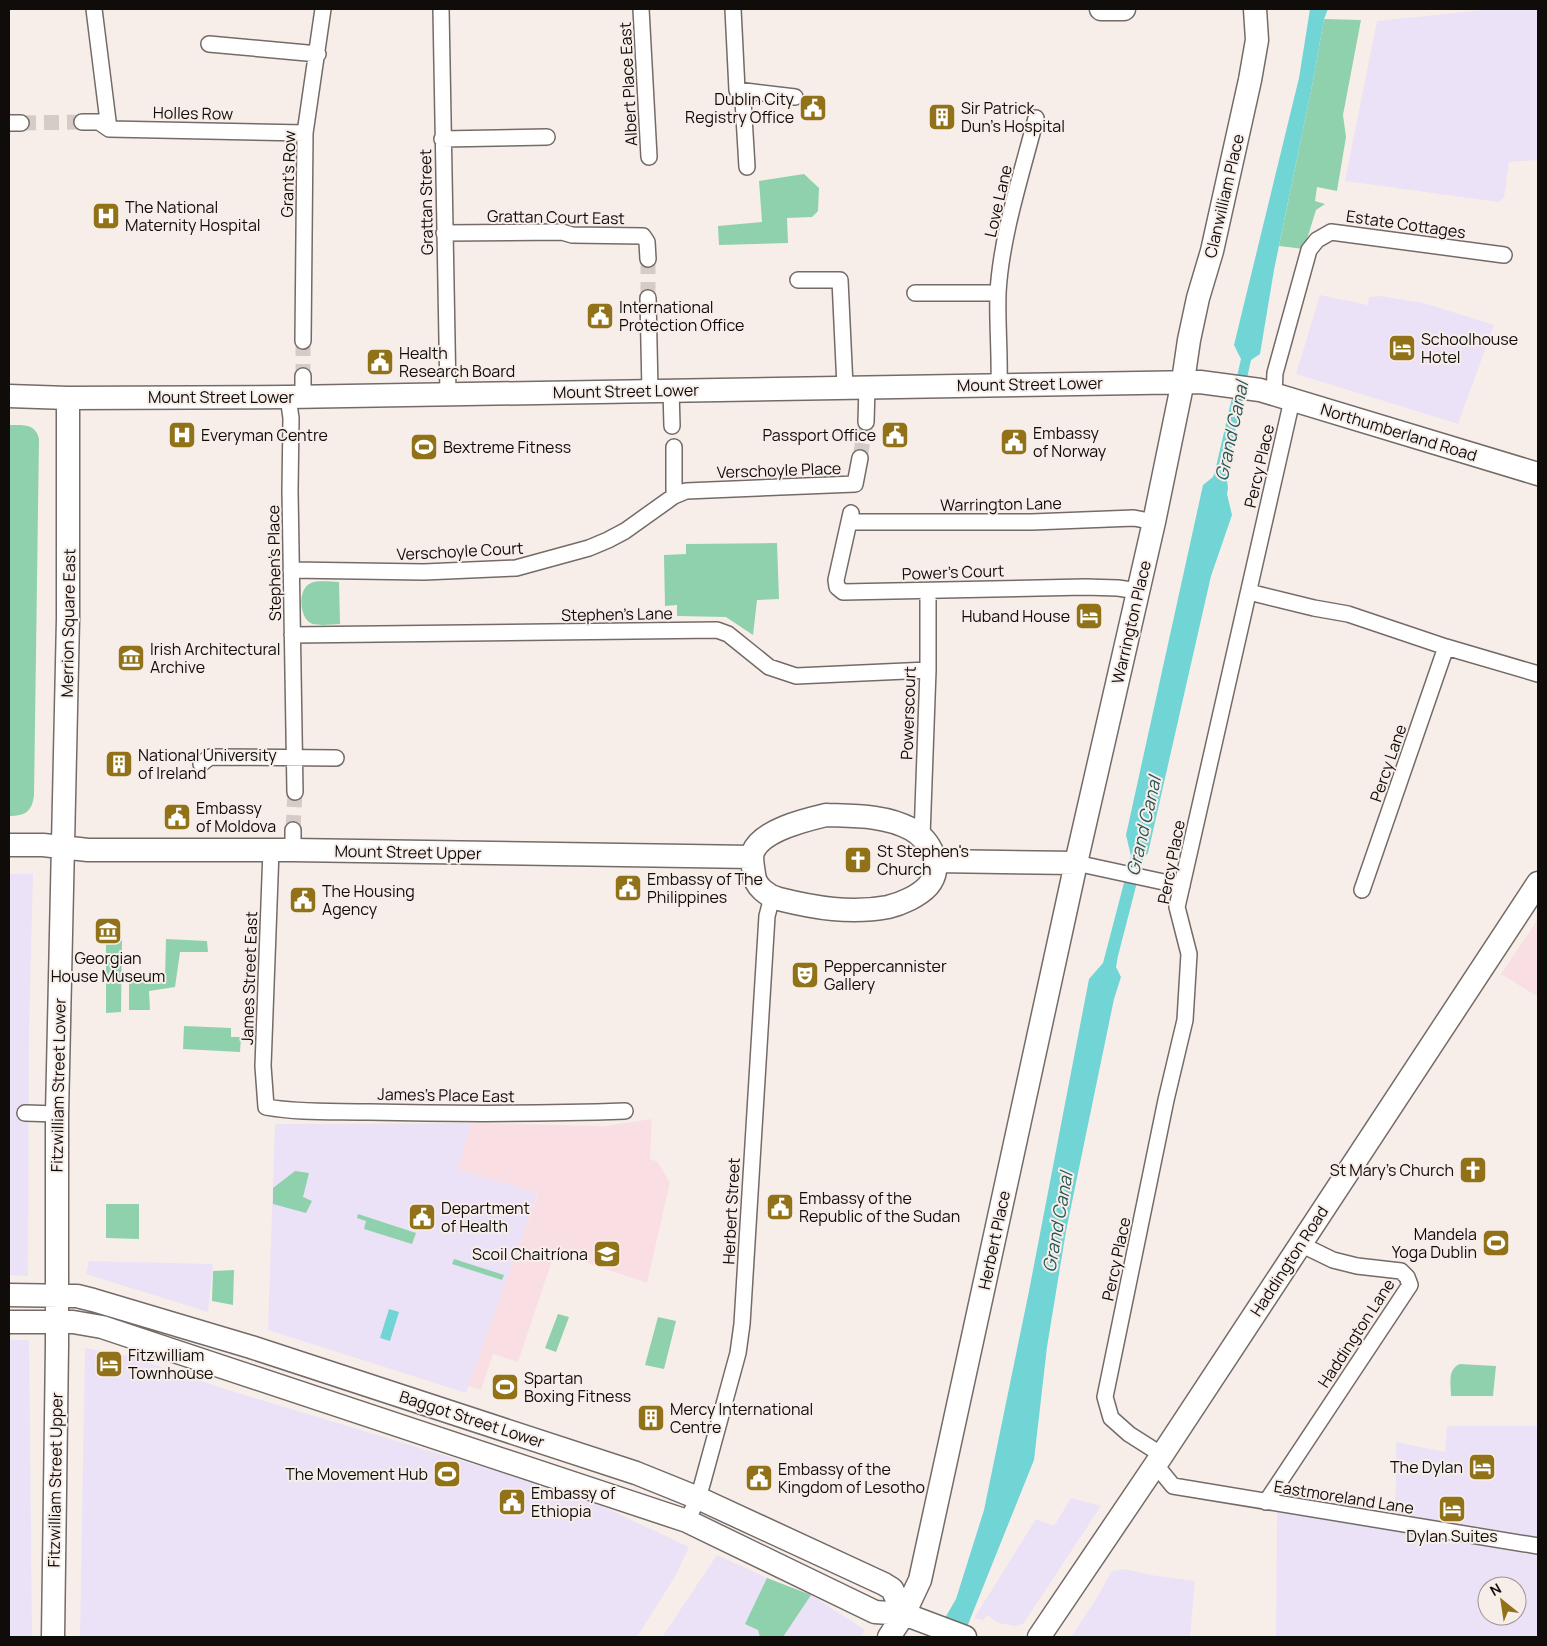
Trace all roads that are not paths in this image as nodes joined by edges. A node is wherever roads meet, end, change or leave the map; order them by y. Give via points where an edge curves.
1 (94, 9) edge
2 (323, 9) edge
3 (441, 9) edge
4 (641, 9) edge
5 (733, 9) edge
6 (1101, 9) edge
7 (1124, 9) edge
8 (1256, 9) edge
9 (209, 44) dead end
10 (318, 51) junction
11 (737, 90) junction
12 (795, 98) dead end
13 (1036, 118) dead end
14 (82, 122) tunnel mouth
15 (109, 129) junction
16 (305, 133) junction
17 (547, 137) dead end
18 (442, 140) junction
19 (649, 157) dead end
20 (747, 167) dead end
21 (444, 233) junction
22 (1504, 255) dead end
23 (648, 259) tunnel mouth
24 (798, 280) dead end
25 (915, 293) dead end
26 (998, 293) junction
27 (648, 298) tunnel mouth
28 (303, 341) tunnel mouth
29 (1183, 381) junction
30 (999, 384) junction
31 (1218, 384) joint
32 (856, 387) junction
33 (298, 390) junction
34 (660, 391) junction
35 (448, 394) junction
36 (1275, 395) junction
37 (9, 396) edge
38 (68, 398) junction
39 (866, 422) tunnel mouth
40 (672, 426) dead end
41 (674, 447) dead end
42 (860, 458) tunnel mouth
43 (1538, 474) edge
44 (676, 495) junction
45 (850, 518) joint
46 (1154, 522) junction
47 (291, 570) junction
48 (928, 591) junction
49 (1138, 591) junction
50 (1249, 592) junction
51 (292, 635) junction
52 (1446, 647) junction
53 (928, 670) junction
54 (1538, 674) edge
55 (294, 758) junction
56 (336, 758) dead end
57 (201, 764) dead end
58 (295, 792) tunnel mouth
59 (922, 837) junction
60 (9, 844) edge
61 (64, 847) junction
62 (271, 850) junction
63 (752, 857) junction
64 (936, 861) junction
65 (1076, 863) junction
66 (1182, 886) junction
67 (1538, 886) edge
68 (1362, 890) dead end
69 (772, 897) junction
70 (266, 1107) joint
71 (625, 1111) dead end
72 (25, 1113) dead end
73 (57, 1114) junction
74 (1300, 1244) junction
75 (9, 1296) edge
76 (57, 1296) junction
77 (9, 1322) edge
78 (56, 1323) junction
79 (251, 1347) junction
80 (251, 1376) junction
81 (450, 1412) junction
82 (444, 1440) junction
83 (1158, 1459) junction
84 (698, 1498) junction
85 (1266, 1502) junction
86 (687, 1521) junction
87 (1538, 1546) edge
88 (904, 1614) junction
89 (53, 1637) edge
90 (889, 1637) edge
91 (965, 1637) edge
92 (1039, 1637) edge

1 - 15 street
2 - 10 street, Grant's Row
3 - 18 street, Grattan Street
4 - 19 street, Albert Place East
5 - 11 street
6 - 7 main road
8 - 29 main road, Clanwilliam Place via 1257,40 1250,80 1212,251 1198,298
9 - 10 street
10 - 16 street, Grant's Row
11 - 12 street
11 - 20 street via 743,100
13 - 26 street, Love Lane via 1009,225
14 - 15 street, Holles Row via 99,122
15 - 16 street, Holles Row
16 - 28 street, Grant's Row
17 - 18 street
18 - 21 street, Grattan Street
21 - 23 street, Grattan Court East via 562,232 572,235 643,236 647,242
21 - 35 street, Grattan Street
22 - 36 street, Estate Cottages via 1331,232 1317,240 1309,250 1276,373
24 - 32 street via 840,280
25 - 26 street
26 - 30 street, Love Lane
27 - 34 street
29 - 30 main road, Mount Street Lower
29 - 31 main road, Mount Street Lower
29 - 46 main road, Warrington Place
30 - 32 main road, Mount Street Lower
31 - 36 main road, Northumberland Road
32 - 34 main road, Mount Street Lower
32 - 39 street
33 - 35 main road, Mount Street Lower
33 - 38 main road, Mount Street Lower
33 - 47 street, Stephen's Place via 291,418
34 - 35 main road, Mount Street Lower
34 - 40 street
36 - 43 main road, Northumberland Road
36 - 50 street, Percy Place
37 - 38 main road, Mount Street Lower
38 - 61 main road, Merrion Square East
41 - 44 street
42 - 44 street, Verschoyle Place via 855,484 691,490
44 - 47 street, Verschoyle Court via 608,540 516,568 424,572
45 - 46 street, Warrington Lane via 1034,522 1134,518
45 - 48 street, Power's Court via 837,587 843,592
46 - 49 main road, Warrington Place
47 - 51 street, Stephen's Place
48 - 49 street, Power's Court via 1085,587
48 - 53 street, Powerscourt
49 - 65 main road, Warrington Place
50 - 52 street via 1348,614
50 - 66 street, Percy Place
51 - 53 street, Stephen's Lane via 716,630 728,634 770,667 796,676
51 - 55 street, Stephen's Place
52 - 54 street
52 - 68 street, Percy Lane
53 - 59 street, Powerscourt
55 - 56 street
55 - 57 street via 210,757
55 - 58 street, Stephen's Place
59 - 63 main road via 889,820 826,815 768,836 754,850
59 - 64 main road
60 - 61 main road, Mount Street Upper
61 - 62 main road, Mount Street Upper via 88,850
61 - 73 main road, Fitzwilliam Street Lower
62 - 63 main road, Mount Street Upper via 293,840
62 - 70 street, James Street East via 263,1066
63 - 69 main road via 754,878 760,888
64 - 65 main road
64 - 69 main road via 928,885 889,906 820,908
65 - 66 street
65 - 88 main road, Herbert Place via 920,1580
66 - 83 street, Percy Place via 1177,907 1189,954 1185,1020 1105,1398 1112,1418
67 - 74 main road, Haddington Road
69 - 84 street, Herbert Street via 767,916 742,1324 738,1353
70 - 71 street, James's Place East via 298,1111 420,1113
72 - 73 street
73 - 76 main road, Fitzwilliam Street Lower
74 - 83 main road, Haddington Road
74 - 85 street, Haddington Lane via 1333,1260 1401,1271 1410,1285
75 - 76 main road, Baggot Street Lower
76 - 78 main road, Fitzwilliam Street Lower
76 - 79 main road, Baggot Street Lower via 93,1300
77 - 78 main road, Baggot Street Lower
78 - 80 main road, Baggot Street Lower via 102,1327
78 - 89 main road, Fitzwilliam Street Upper
79 - 80 street
79 - 81 main road, Baggot Street Lower
80 - 82 main road, Baggot Street Lower
81 - 82 main road
81 - 84 main road, Baggot Street Lower via 636,1473
82 - 86 main road, Baggot Street Lower
83 - 85 street, Eastmoreland Lane via 1173,1486
83 - 92 main road, Haddington Road
84 - 86 street, Herbert Street
84 - 88 main road, Baggot Street Lower via 884,1584 892,1589
85 - 87 street, Eastmoreland Lane
86 - 88 main road, Baggot Street Lower via 875,1612
88 - 90 main road, Herbert Place
88 - 91 main road, Baggot Street Lower

